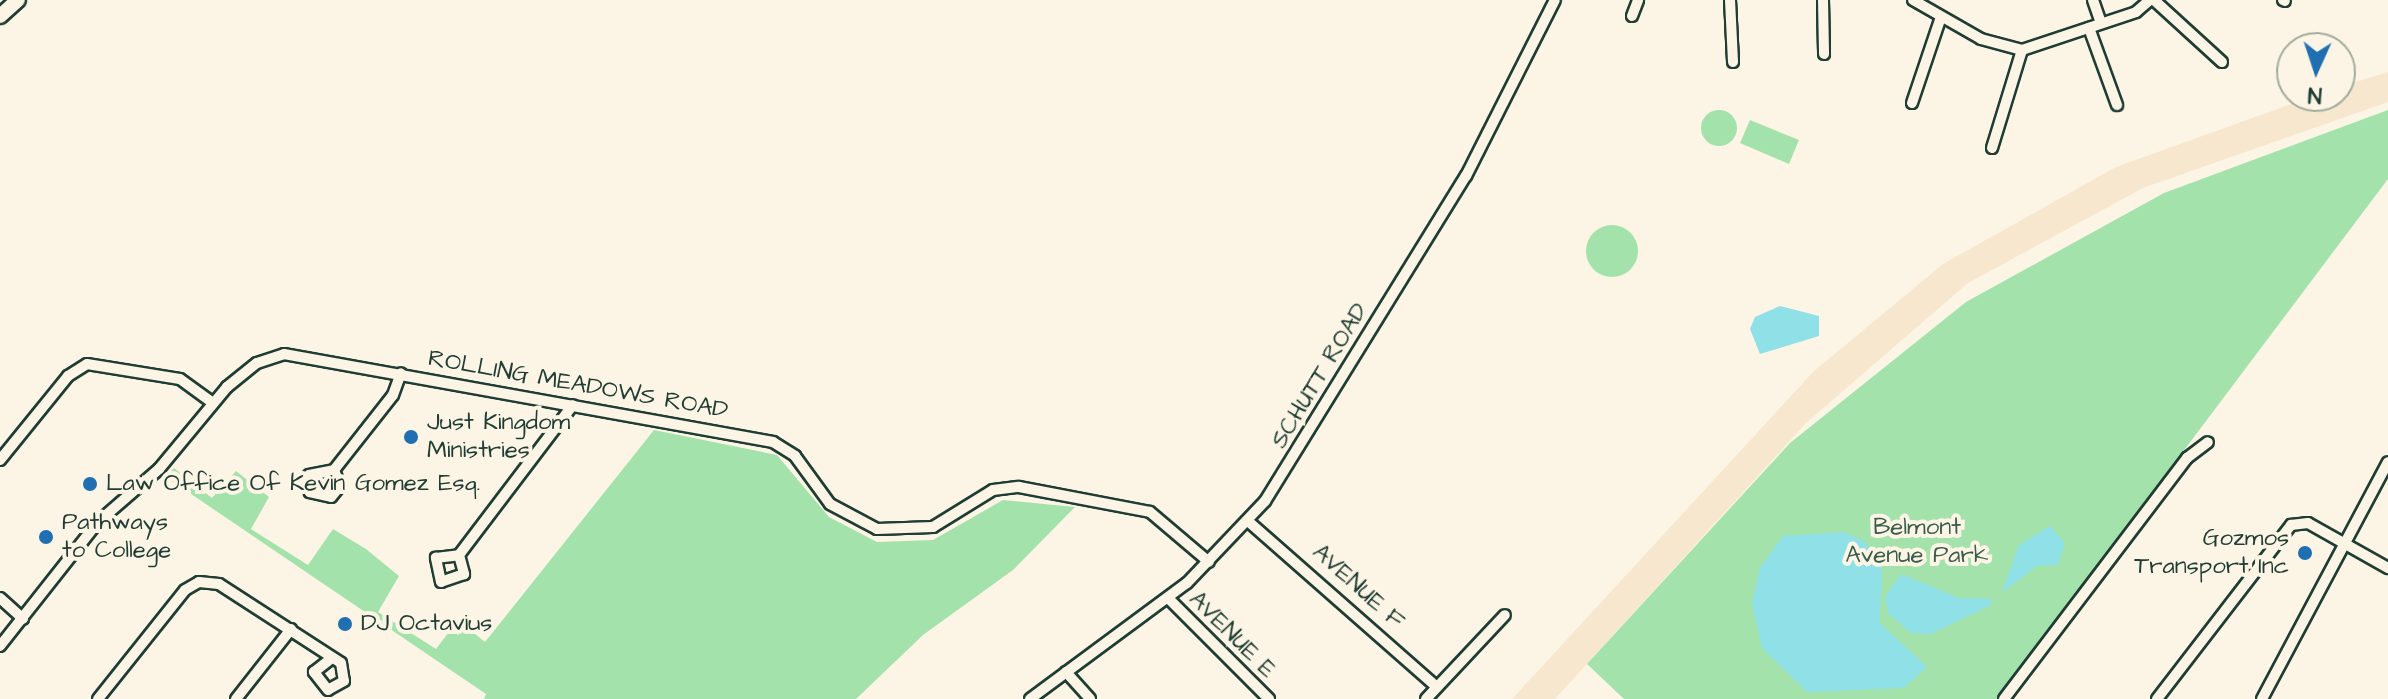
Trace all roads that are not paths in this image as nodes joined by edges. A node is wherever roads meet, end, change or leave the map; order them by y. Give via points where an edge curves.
1 (18, 0) edge
2 (1555, 0) edge
3 (1638, 0) edge
4 (1730, 0) edge
5 (1823, 0) edge
6 (1913, 0) edge
7 (2093, 0) edge
8 (2152, 0) edge
9 (0, 16) edge
10 (1632, 16) dead end
11 (1941, 17) junction
12 (2101, 23) junction
13 (2089, 28) junction
14 (2022, 50) junction
15 (1824, 54) dead end
16 (1733, 62) dead end
17 (2222, 62) dead end
18 (1912, 103) dead end
19 (2117, 105) dead end
20 (1992, 148) dead end
21 (401, 373) junction
22 (213, 403) junction
23 (573, 405) junction
24 (2208, 442) dead end
25 (0, 460) edge
26 (2388, 462) edge
27 (334, 470) dead end
28 (1249, 522) junction
29 (2344, 543) junction
30 (459, 555) dead end
31 (1209, 562) junction
32 (2388, 568) edge
33 (0, 598) edge
34 (1168, 598) junction
35 (1505, 615) dead end
36 (23, 619) junction
37 (291, 629) junction
38 (0, 646) edge
39 (332, 658) dead end
40 (1066, 672) junction
41 (1437, 687) junction
42 (98, 699) edge
43 (236, 699) edge
44 (1030, 699) edge
45 (1090, 699) edge
46 (1269, 699) edge
47 (1426, 699) edge
48 (2004, 699) edge
49 (2157, 699) edge
50 (2262, 699) edge

1 - 9 highway
2 - 28 street, SCHUTT ROAD via 1466,176
3 - 10 street
4 - 16 street
5 - 15 street
6 - 11 street
7 - 12 street
8 - 12 street
8 - 17 street
11 - 14 street via 1981,39
11 - 18 street
12 - 13 street
13 - 14 street
13 - 19 street
14 - 20 street
21 - 22 street, ROLLING MEADOWS ROAD via 284,354 244,371
21 - 23 street, ROLLING MEADOWS ROAD
21 - 27 street via 393,395
22 - 25 street via 180,379 93,362 68,376
22 - 36 street, ROLLING MEADOWS ROAD via 159,469 98,522
23 - 30 street
23 - 31 street, ROLLING MEADOWS ROAD via 773,442 795,456 830,504 877,529 933,527 993,490 1019,487 1150,512
24 - 48 street via 2187,458
26 - 29 street
28 - 31 street, SCHUTT ROAD
28 - 41 street, AVENUE F
29 - 32 street
29 - 49 street via 2297,522
29 - 50 street
31 - 34 street, SCHUTT ROAD
33 - 36 street
34 - 40 street, SCHUTT ROAD
34 - 46 street, AVENUE E
35 - 41 street
36 - 38 street, ROLLING MEADOWS ROAD
37 - 39 street
37 - 42 street via 219,584 194,584
37 - 43 street
40 - 44 street, SCHUTT ROAD
40 - 45 street
41 - 47 street

